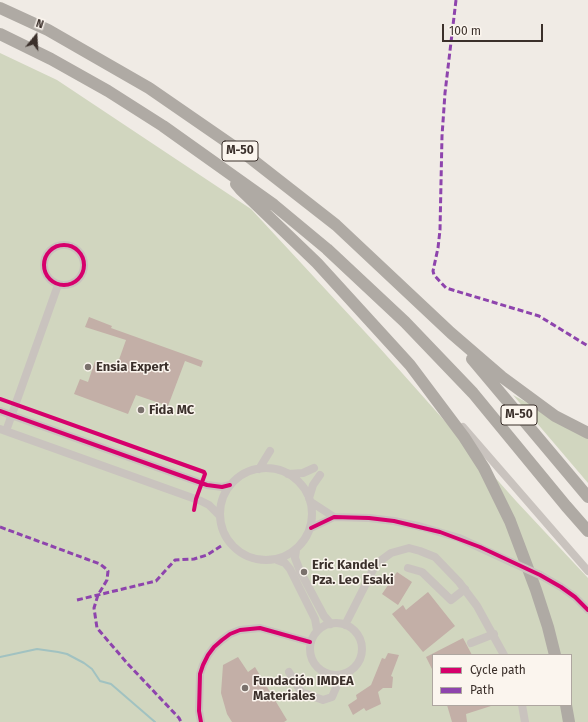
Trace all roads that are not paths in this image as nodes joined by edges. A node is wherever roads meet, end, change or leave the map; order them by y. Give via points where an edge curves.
1 (0, 8) edge
2 (0, 34) edge
3 (227, 171) junction
4 (58, 285) junction
5 (451, 333) junction
6 (410, 366) junction
7 (0, 411) edge
8 (11, 415) junction
9 (3, 430) edge
10 (588, 433) edge
11 (270, 451) dead end
12 (314, 468) dead end
13 (259, 469) junction
14 (288, 474) junction
15 (320, 475) dead end
16 (230, 484) junction
17 (588, 497) edge
18 (310, 500) junction
19 (219, 514) junction
20 (334, 517) junction
21 (311, 528) junction
22 (588, 531) edge
23 (296, 550) junction
24 (277, 560) junction
25 (408, 568) dead end
26 (588, 571) edge
27 (465, 589) junction
28 (588, 610) edge
29 (331, 624) junction
30 (345, 625) junction
31 (317, 630) junction
32 (494, 634) junction
33 (310, 642) junction
34 (472, 644) dead end
35 (504, 654) edge
36 (555, 654) edge
37 (289, 672) dead end
38 (339, 674) junction
39 (522, 706) edge
40 (566, 706) edge
41 (201, 722) edge
42 (526, 722) edge
43 (569, 722) edge

1 - 5 highway, M-50 via 48,30 149,88 249,157 336,225
2 - 3 highway, M-50 via 108,91
3 - 6 highway via 241,190 317,264
3 - 22 highway, M-50 via 274,205 327,249 405,322 473,393
4 - 4 street via 74,284 84,272 83,256 71,246 55,247 45,259 46,274
4 - 8 street
5 - 10 highway via 534,402
5 - 17 highway, M-50
6 - 26 street
6 - 36 highway via 464,437 484,468 524,556
7 - 8 street
8 - 9 street
8 - 16 street via 207,485
9 - 19 street via 201,501
11 - 13 street
12 - 14 street via 303,473
13 - 14 street via 272,468
13 - 16 street via 244,474
14 - 18 street via 301,484
15 - 18 street via 313,485
16 - 19 street via 222,500
18 - 20 street
18 - 21 street
19 - 24 street via 222,530 235,549 251,558 263,561
20 - 21 street
20 - 28 street, bridge via 394,521 459,538 540,575 570,593
21 - 23 street
23 - 24 street
23 - 29 street via 295,558 300,571 324,616
24 - 31 street via 290,569 315,618
25 - 27 street via 422,572 451,600
27 - 30 street via 435,557 420,550 399,550 383,557 376,564
27 - 32 street
29 - 30 street
29 - 31 street
30 - 38 street via 359,638 361,653 353,668
31 - 33 street
32 - 34 street
32 - 35 street
33 - 38 street via 310,654 316,666 325,673
33 - 41 street via 260,628 230,634 214,647 200,674
37 - 38 street via 301,692 323,700 332,697
39 - 42 street
40 - 43 highway

